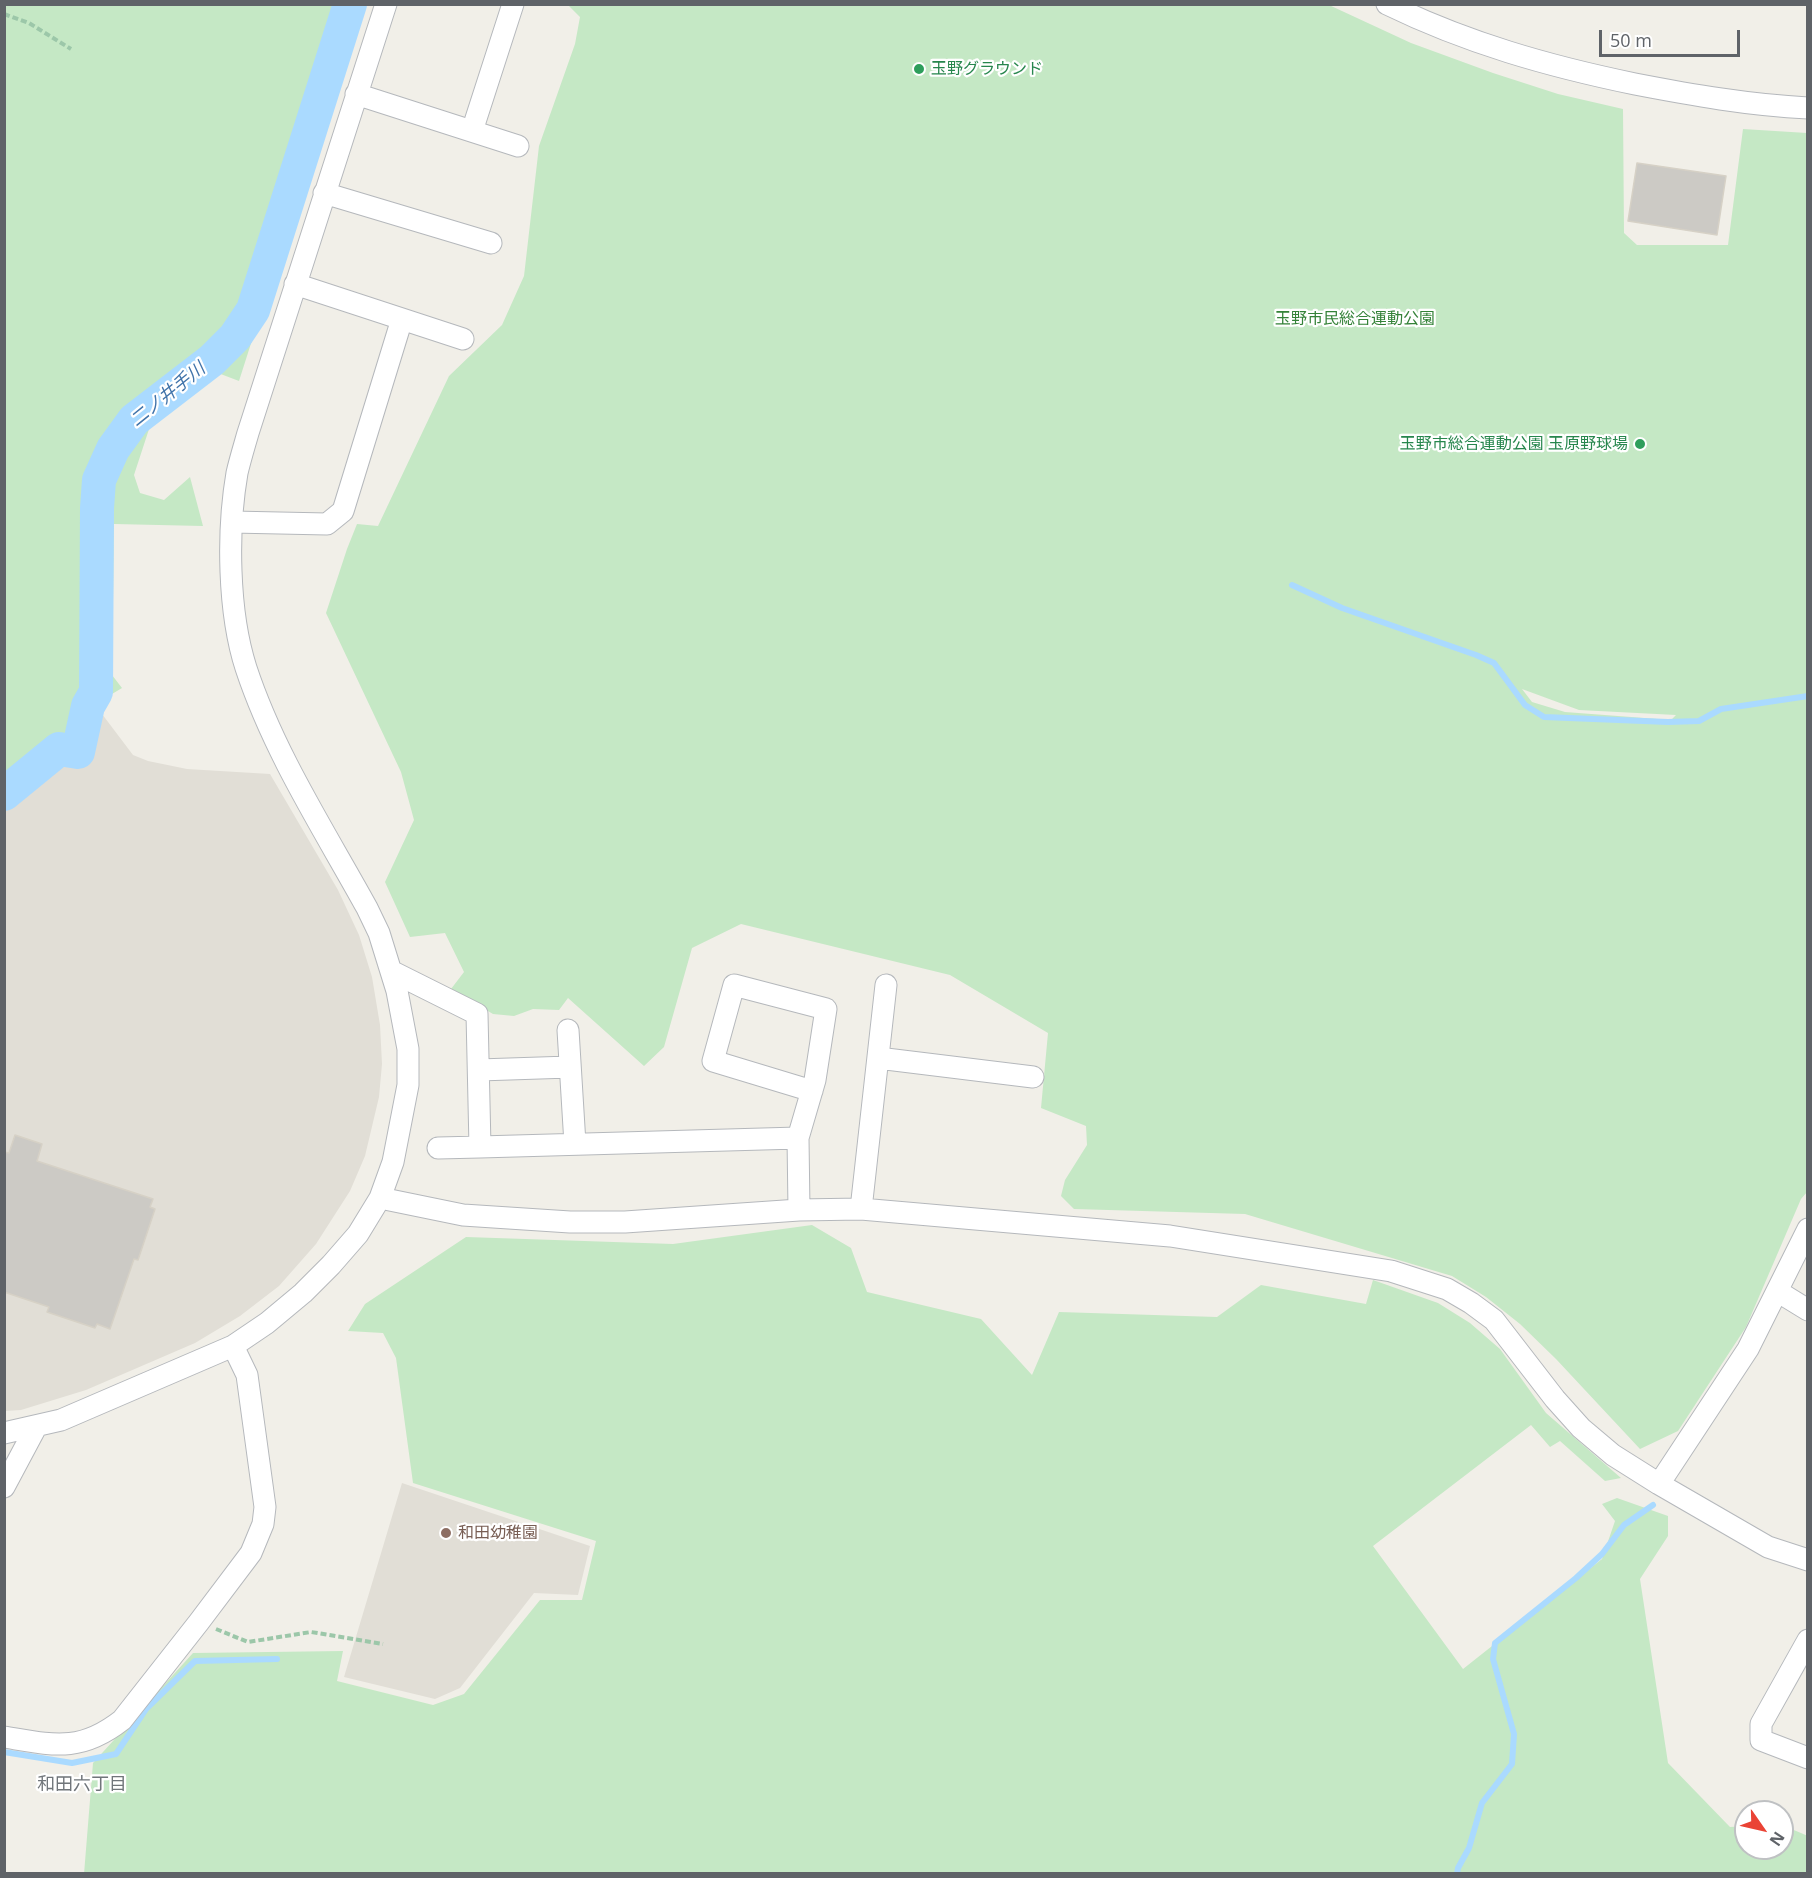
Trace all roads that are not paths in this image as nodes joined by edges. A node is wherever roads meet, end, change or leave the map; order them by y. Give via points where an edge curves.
1 (386, 4) edge
2 (513, 4) edge
3 (1387, 4) edge
4 (356, 94) junction
5 (1808, 108) edge
6 (472, 131) junction
7 (518, 146) dead end
8 (324, 193) junction
9 (491, 243) dead end
10 (295, 284) junction
11 (402, 319) junction
12 (463, 339) dead end
13 (232, 522) junction
14 (391, 971) junction
15 (886, 985) dead end
16 (568, 1030) dead end
17 (878, 1058) junction
18 (570, 1067) junction
19 (479, 1070) junction
20 (1033, 1077) dead end
21 (812, 1091) junction
22 (798, 1138) junction
23 (575, 1144) junction
24 (480, 1147) junction
25 (438, 1148) dead end
26 (380, 1198) junction
27 (861, 1209) junction
28 (799, 1210) junction
29 (1808, 1229) edge
30 (1777, 1291) junction
31 (1808, 1310) edge
32 (233, 1346) junction
33 (36, 1427) junction
34 (4, 1433) edge
35 (1659, 1484) junction
36 (4, 1487) edge
37 (1808, 1560) edge
38 (1808, 1640) edge
39 (4, 1737) edge
40 (1808, 1758) edge

1 - 4 street
2 - 6 street
3 - 5 street via 1421,21 1515,55 1593,75 1694,96
4 - 6 street
4 - 8 street
6 - 7 street
8 - 9 street
8 - 10 street
10 - 11 street
10 - 13 street via 237,473
11 - 12 street
11 - 13 street via 343,512 327,524
13 - 14 street via 231,579 245,666 283,758 368,908
14 - 19 street via 477,1014
14 - 26 street via 408,1048 408,1085 393,1162
15 - 17 street
16 - 18 street
17 - 20 street
17 - 27 street
18 - 19 street
18 - 23 street
19 - 24 street
21 - 21 street via 826,1009 734,985 713,1060
21 - 22 street
22 - 23 street
22 - 28 street
23 - 24 street
24 - 25 street
26 - 28 street via 463,1215 570,1222
26 - 32 street via 358,1234 331,1265 267,1323
27 - 28 street
27 - 35 street via 1170,1236 1391,1271 1447,1289 1494,1320 1581,1428 1613,1455
29 - 30 street
30 - 31 street
30 - 35 street via 1748,1349
32 - 33 street via 61,1420
32 - 39 street via 247,1375 265,1507 263,1524 250,1553 122,1720 106,1732 74,1744
33 - 34 street
33 - 36 street
35 - 37 street via 1768,1547
38 - 40 street via 1761,1724 1761,1740

